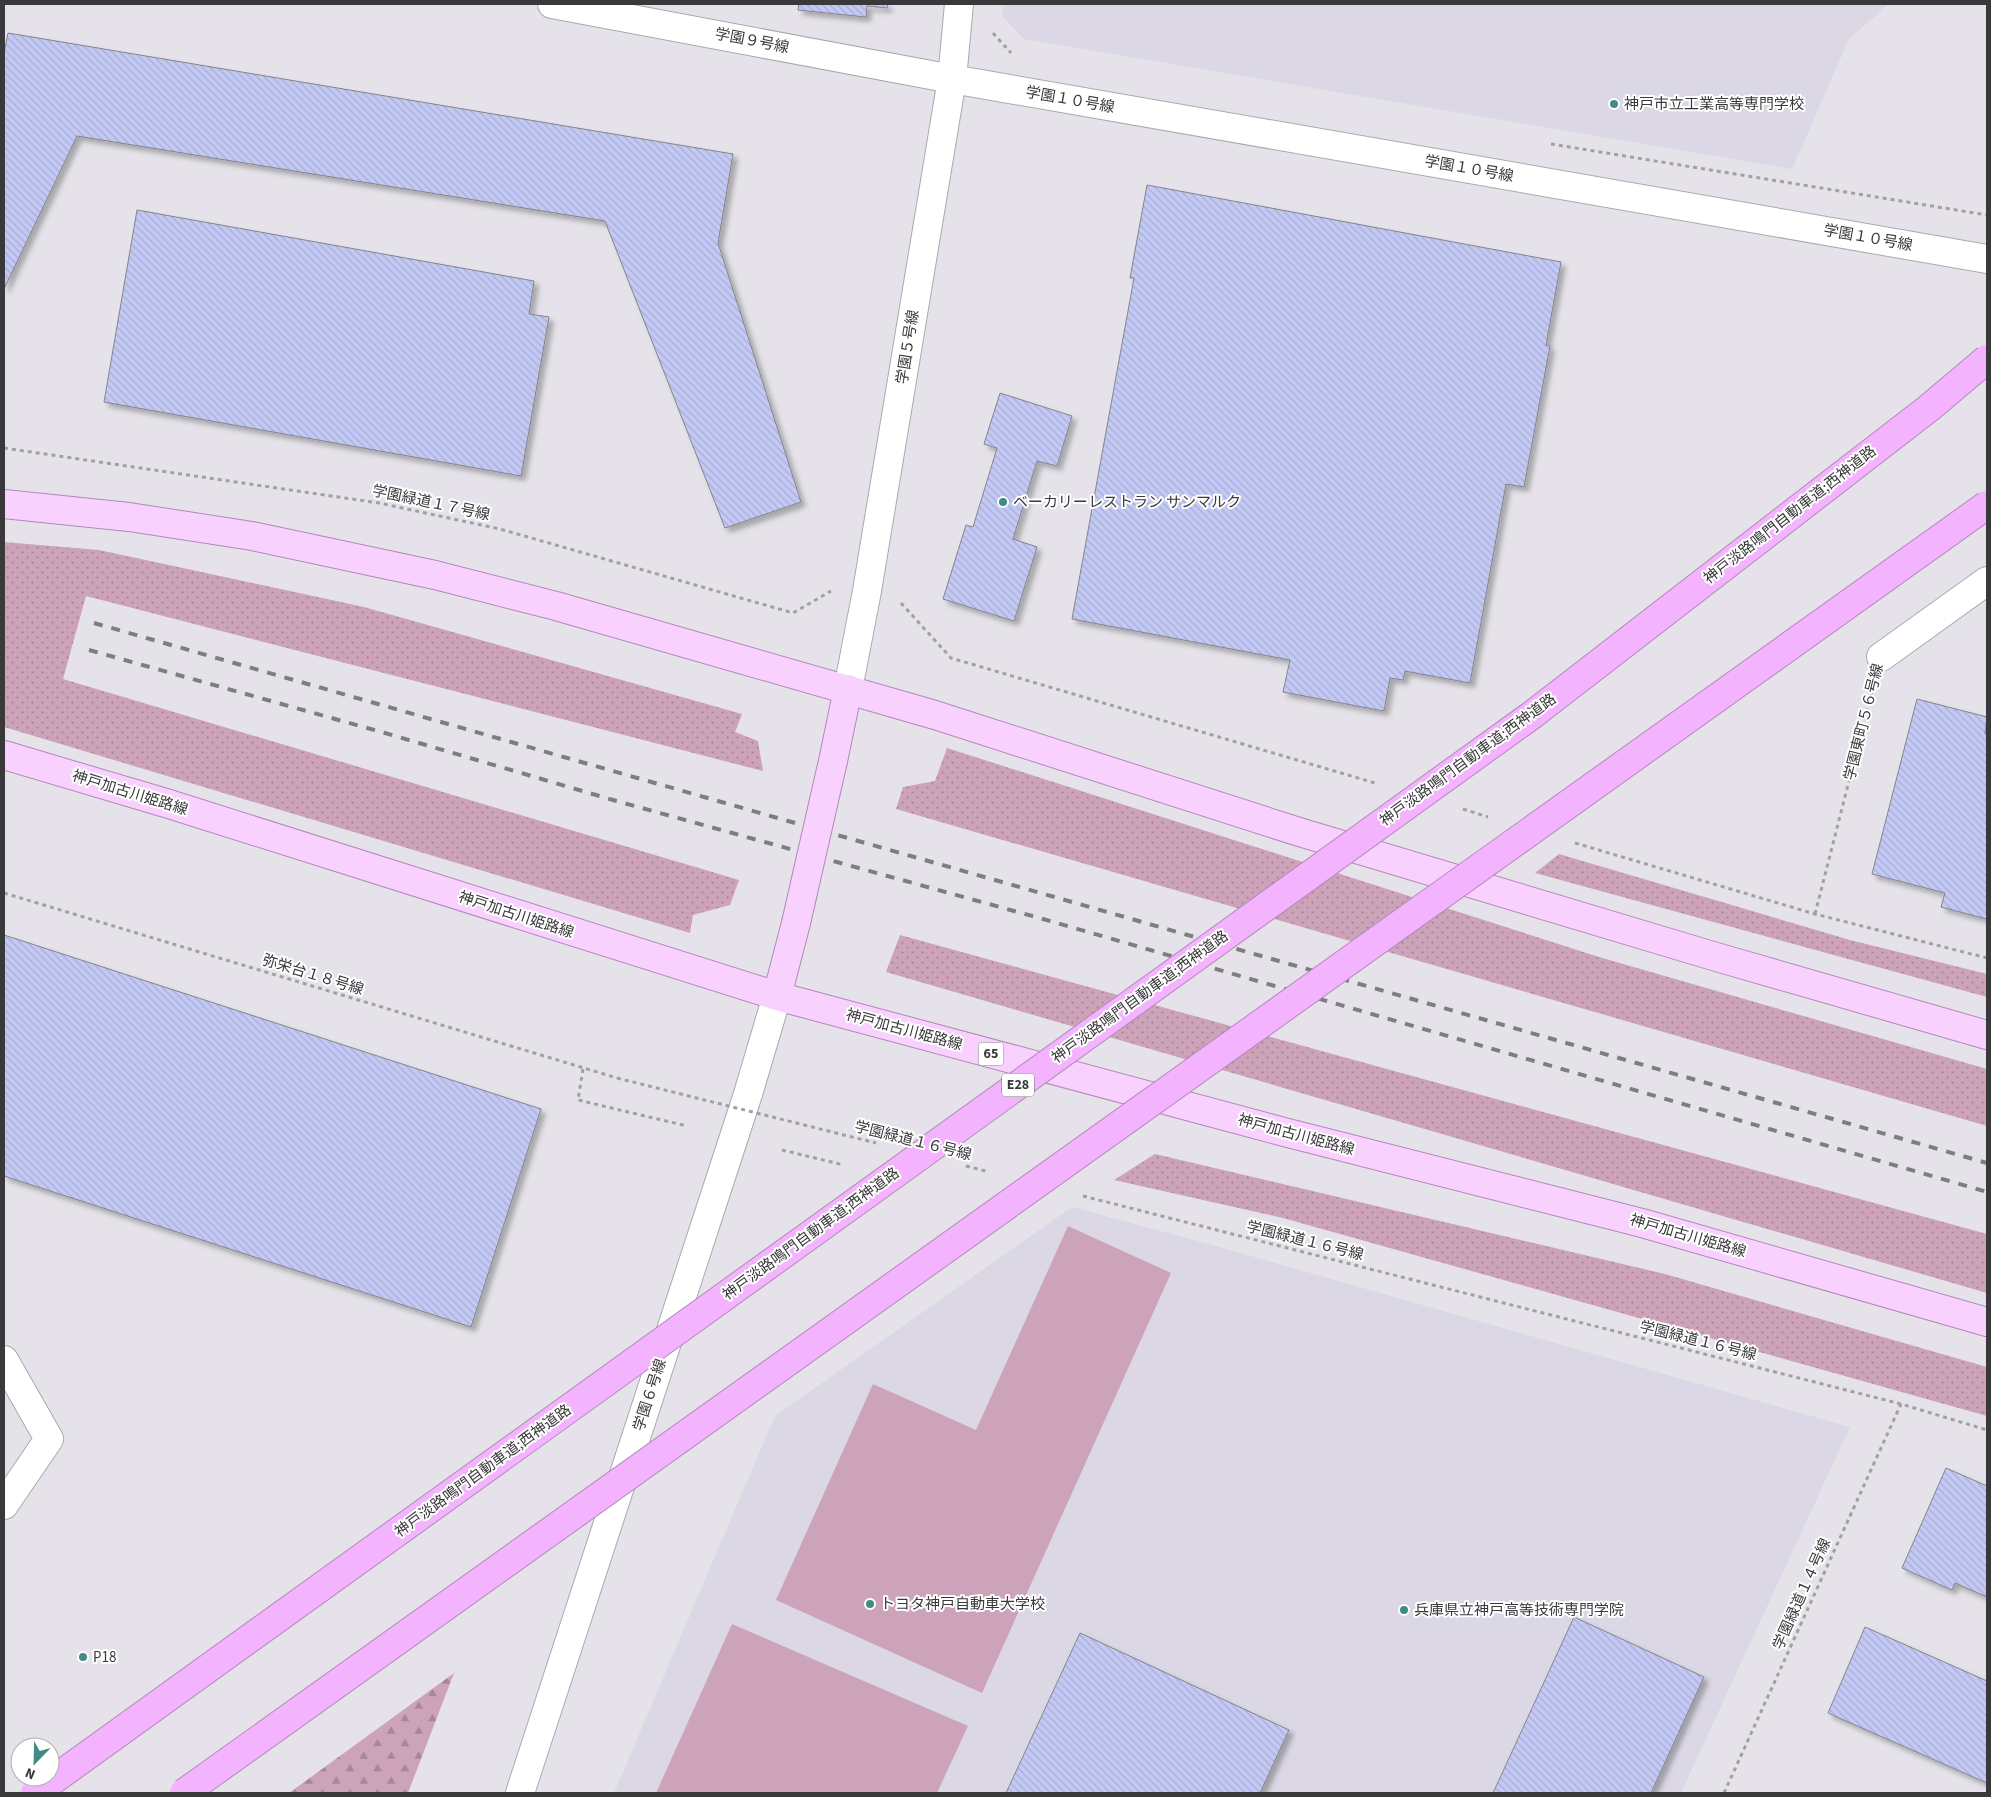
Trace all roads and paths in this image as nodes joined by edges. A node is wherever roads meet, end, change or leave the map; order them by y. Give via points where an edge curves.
1 (552, 4) edge
2 (959, 4) edge
3 (988, 27) dead end
4 (1014, 56) dead end
5 (952, 79) junction
6 (1545, 143) dead end
7 (1987, 215) edge
8 (1987, 259) edge
9 (1987, 359) edge
10 (4, 448) edge
11 (4, 504) edge
12 (1987, 506) edge
13 (1987, 581) edge
14 (838, 586) dead end
15 (1881, 657) joint
16 (848, 689) junction
17 (4, 755) edge
18 (4, 893) edge
19 (1815, 914) dead end
20 (776, 996) junction
21 (1987, 1035) edge
22 (583, 1069) junction
23 (616, 1078) joint
24 (687, 1126) dead end
25 (877, 1144) dead end
26 (782, 1150) dead end
27 (847, 1166) dead end
28 (964, 1166) dead end
29 (992, 1173) dead end
30 (1079, 1195) dead end
31 (1987, 1322) edge
32 (4, 1360) edge
33 (1901, 1404) junction
34 (1987, 1430) edge
35 (4, 1505) edge
36 (35, 1793) edge
37 (184, 1793) edge
38 (520, 1793) edge
39 (1724, 1793) edge

1 - 5 street, 学園９号線
2 - 5 street, 学園５号線
3 - 4 path
5 - 8 street, 学園１０号線
5 - 16 street, 学園５号線 via 868,591
6 - 7 path
9 - 36 highway, 神戸淡路鳴門自動車道;西神道路 / E28, bridge via 1929,408 1532,715
10 - 14 path, 学園緑道１７号線 via 379,503 500,530 793,613
11 - 16 main road via 129,517 252,536 435,575
12 - 37 highway, bridge
13 - 15 street, 学園東町５６号線
15 - 19 path, 学園東町５６号線
16 - 20 main road, bridge via 796,923
16 - 21 main road via 1296,830
17 - 20 main road, 神戸加古川姫路線 / 65
18 - 22 path, 弥栄台１８号線
20 - 31 main road, 神戸加古川姫路線 / 65 via 1284,1132 1642,1223
20 - 38 street, 学園６号線 via 745,1104
22 - 23 path, 弥栄台１８号線
22 - 24 path via 578,1100
23 - 25 path, 学園緑道１６号線, bridge
26 - 27 path
28 - 29 path, 学園緑道１６号線
30 - 33 path, 学園緑道１６号線
32 - 35 street via 49,1439
33 - 34 path, 学園緑道１６号線
33 - 39 path, 学園緑道１４号線

